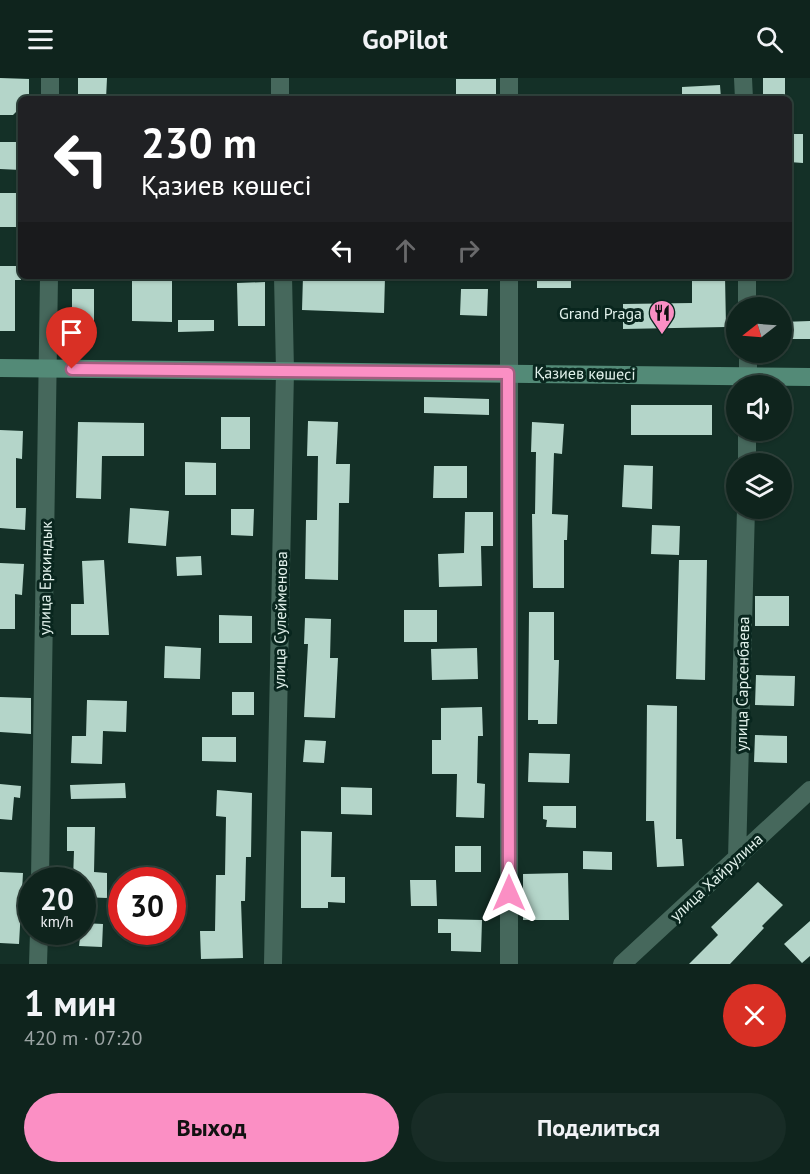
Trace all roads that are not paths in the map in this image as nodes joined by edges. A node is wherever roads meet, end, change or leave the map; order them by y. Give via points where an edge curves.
1 (50, 78) edge
2 (280, 78) edge
3 (509, 78) edge
4 (744, 78) edge
5 (50, 96) edge
6 (280, 96) edge
7 (509, 96) edge
8 (744, 96) edge
9 (49, 279) edge
10 (283, 279) edge
11 (509, 279) edge
12 (747, 279) edge
13 (747, 297) edge
14 (0, 368) edge
15 (48, 369) junction
16 (285, 371) junction
17 (508, 373) junction
18 (810, 377) edge
19 (792, 378) edge
20 (726, 379) edge
21 (746, 519) edge
22 (810, 790) edge
23 (737, 859) junction
24 (40, 867) edge
25 (39, 945) edge
26 (38, 964) edge
27 (273, 964) edge
28 (509, 964) edge
29 (622, 964) edge

1 - 5 street
2 - 6 street
3 - 7 street
4 - 8 street
9 - 15 street, улица Еркиндык
10 - 16 street, улица Сулейменова
11 - 17 street
12 - 13 street
14 - 15 street, Қазиев көшесі
15 - 16 street, Қазиев көшесі
15 - 24 street, улица Еркиндык
16 - 17 street, Қазиев көшесі
16 - 27 street, улица Сулейменова
17 - 20 street, Қазиев көшесі
17 - 28 street
18 - 19 street, Қазиев көшесі
21 - 23 street, улица Сарсенбаева
22 - 23 street, улица Хайрулина
23 - 29 street, улица Хайрулина
25 - 26 street

